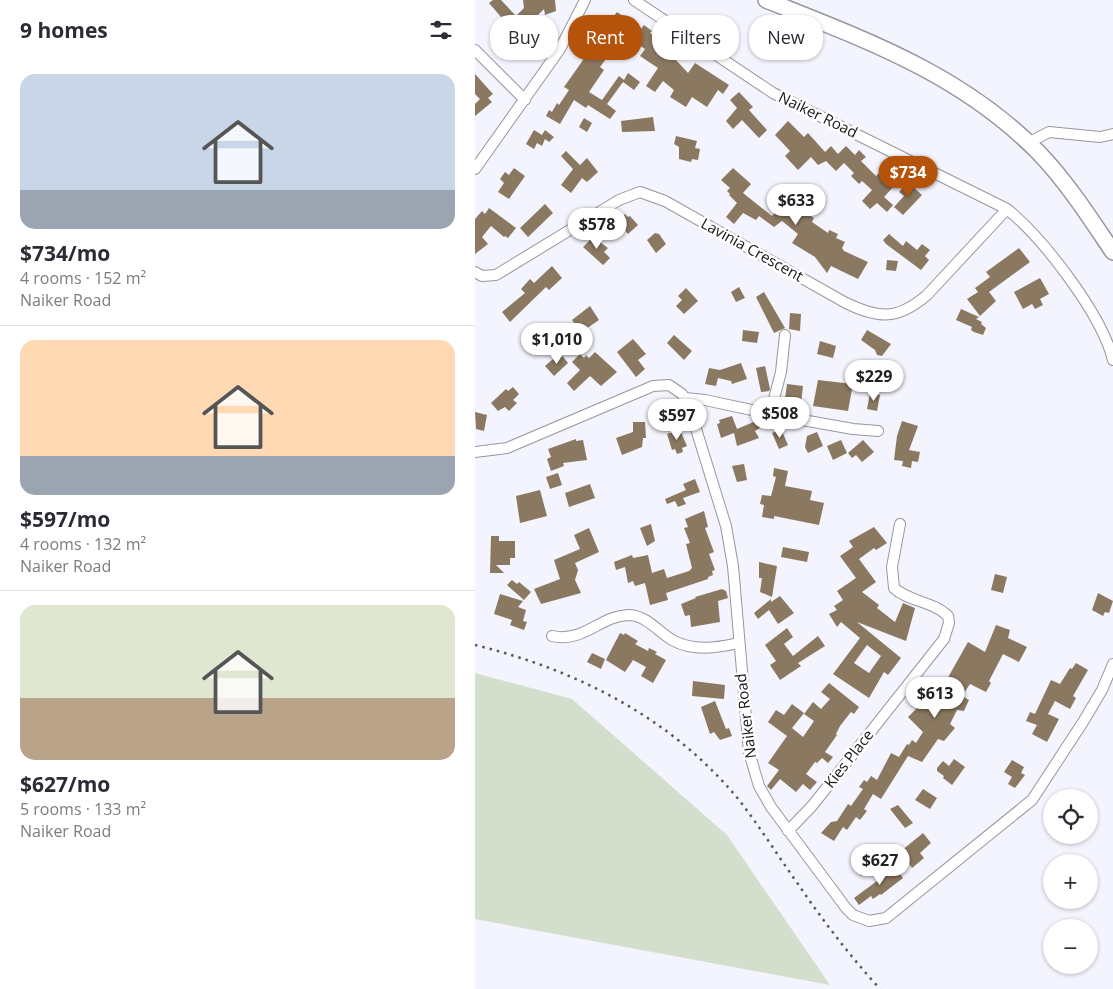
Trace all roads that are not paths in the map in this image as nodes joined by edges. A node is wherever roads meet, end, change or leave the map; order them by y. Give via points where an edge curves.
1 (585, 0) edge
2 (634, 0) edge
3 (766, 0) edge
4 (475, 50) edge
5 (525, 100) junction
6 (1113, 134) edge
7 (1028, 143) junction
8 (475, 170) edge
9 (1007, 209) junction
10 (1113, 252) edge
11 (475, 272) edge
12 (785, 335) dead end
13 (1113, 360) edge
14 (685, 398) junction
15 (770, 414) junction
16 (878, 430) dead end
17 (475, 452) edge
18 (900, 524) dead end
19 (552, 636) dead end
20 (738, 643) junction
21 (1113, 664) edge
22 (788, 831) junction

1 - 5 street via 560,49
2 - 9 street, Naiker Road via 773,93
3 - 7 street via 929,70 989,109
4 - 5 street
5 - 8 street
6 - 7 street via 1100,137 1049,132
7 - 10 street via 1060,178
9 - 11 street, Lavinia Crescent via 927,296 897,314 871,314 853,307 665,201 640,192 619,200 496,275 483,276
9 - 13 street, Naiker Road via 1031,230 1086,303 1103,331
12 - 15 street via 781,372
14 - 15 street
14 - 17 street via 669,386 653,386 507,448
14 - 20 street, Naiker Road via 695,418 728,533
15 - 16 street via 853,429
18 - 22 street, Kies Place via 892,567 893,588 908,598 943,611 948,616 948,631 812,806
19 - 20 street via 576,636 627,615 646,621 685,645 721,647
20 - 22 street, Naiker Road via 751,763 759,786
21 - 22 street, Naiker Road via 1083,722 1032,800 887,918 869,921 853,915

